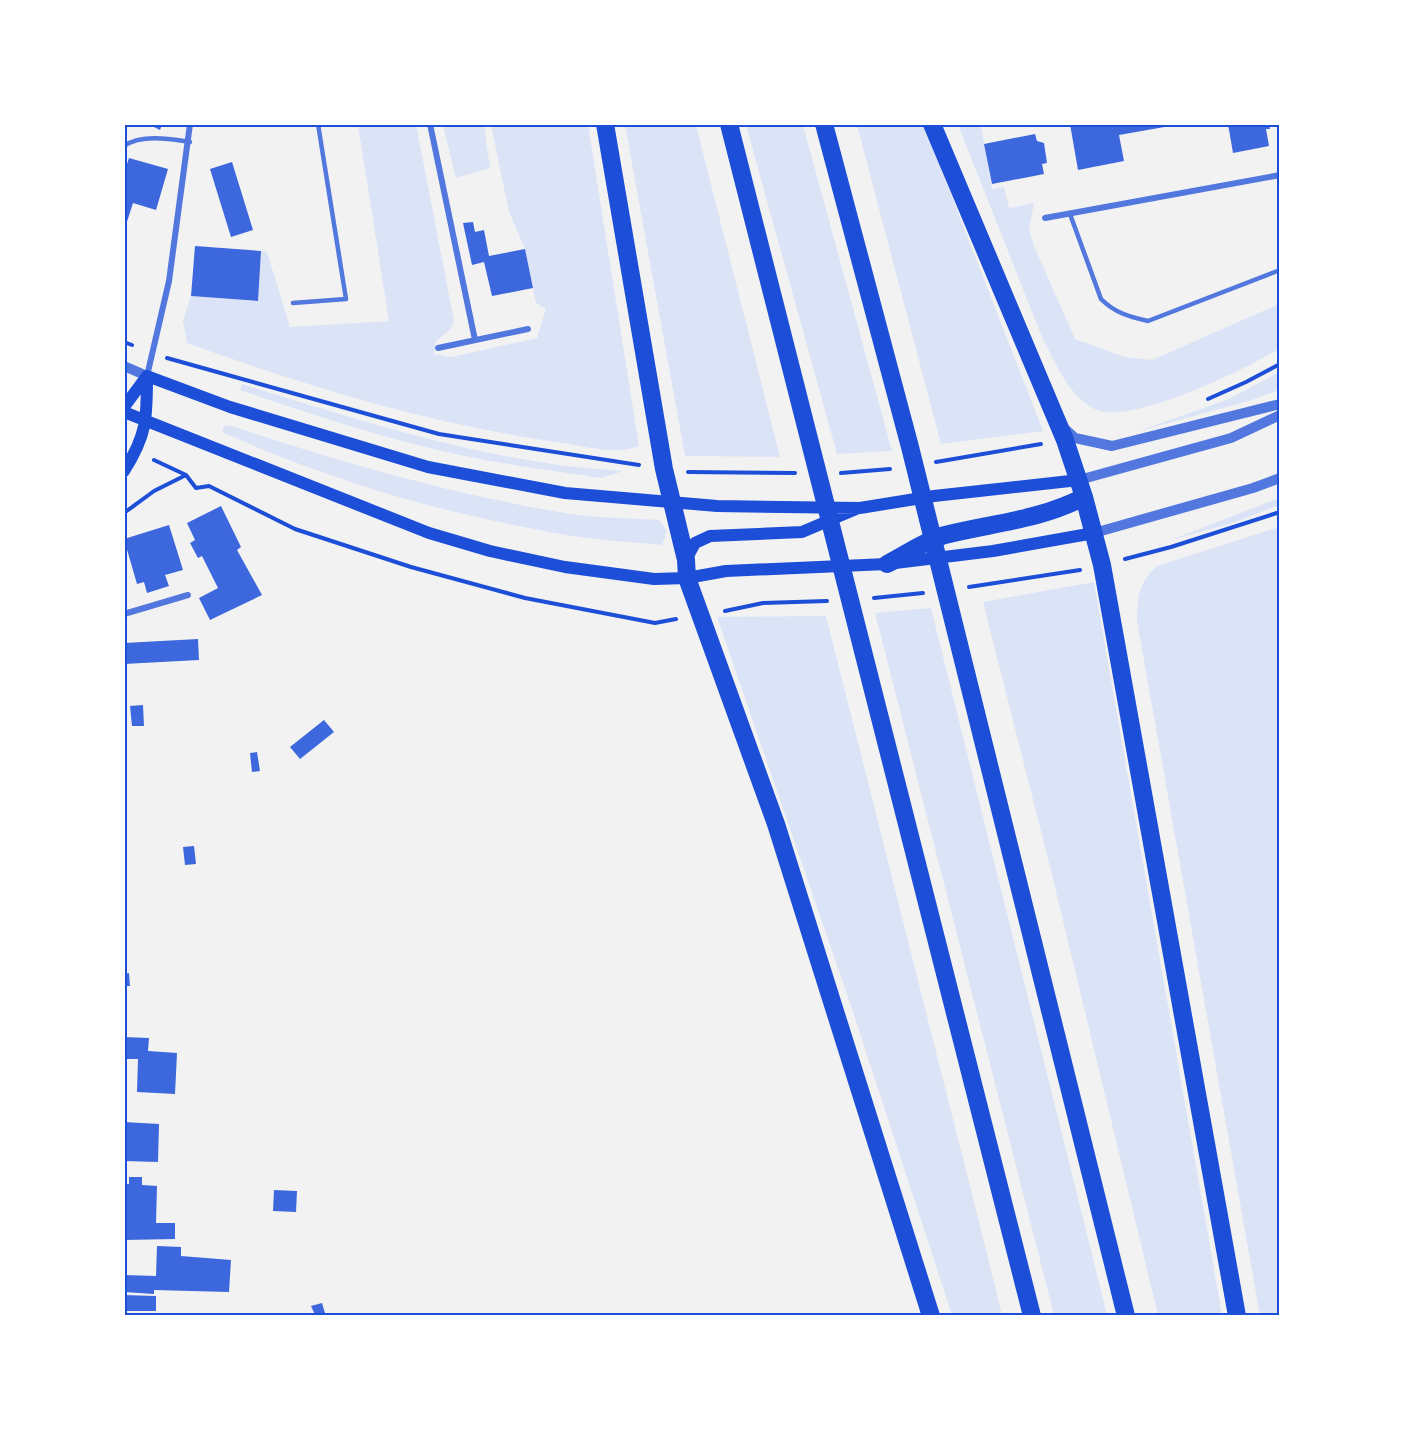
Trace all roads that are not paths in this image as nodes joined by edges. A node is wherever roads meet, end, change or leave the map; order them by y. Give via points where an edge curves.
1 (190, 124) edge
2 (318, 124) edge
3 (430, 124) edge
4 (605, 124) edge
5 (729, 124) edge
6 (824, 124) edge
7 (932, 124) edge
8 (190, 142) junction
9 (124, 146) edge
10 (1280, 176) edge
11 (1070, 214) junction
12 (1046, 218) dead end
13 (1280, 270) edge
14 (293, 303) dead end
15 (528, 329) dead end
16 (475, 340) junction
17 (438, 348) dead end
18 (124, 366) edge
19 (147, 376) junction
20 (1280, 404) edge
21 (124, 409) edge
22 (1280, 415) edge
23 (147, 421) junction
24 (1057, 422) junction
25 (124, 471) edge
26 (1280, 478) edge
27 (1082, 489) junction
28 (670, 500) junction
29 (860, 508) junction
30 (1094, 533) junction
31 (934, 540) junction
32 (686, 560) junction
33 (887, 564) junction
34 (687, 578) junction
35 (188, 595) dead end
36 (124, 614) edge
37 (931, 1316) edge
38 (1032, 1316) edge
39 (1126, 1316) edge
40 (1237, 1316) edge

1 - 8 street
2 - 14 lane via 346,299
3 - 16 street
4 - 28 highway
5 - 38 highway
6 - 31 highway
7 - 24 highway
8 - 9 lane via 132,141
8 - 19 street via 169,281
10 - 11 street
11 - 12 street
11 - 13 lane via 1101,299 1127,316 1148,321
15 - 16 street
16 - 17 street
18 - 19 street
19 - 21 main road
19 - 23 main road
19 - 28 main road via 230,407 429,467 565,493
20 - 24 street via 1112,446 1075,438
21 - 23 main road
22 - 27 street via 1231,438
23 - 25 main road
23 - 34 main road via 429,533 490,551 565,567 654,579
24 - 27 highway
26 - 30 street
27 - 29 main road via 1054,484
27 - 30 highway
27 - 31 highway via 1062,509
28 - 29 main road via 717,506
28 - 32 highway
29 - 32 main road via 802,532 710,536 695,543
30 - 33 main road
30 - 40 highway
31 - 33 highway
31 - 39 highway
32 - 34 highway
33 - 34 main road via 726,572
34 - 37 highway via 776,824
35 - 36 street

